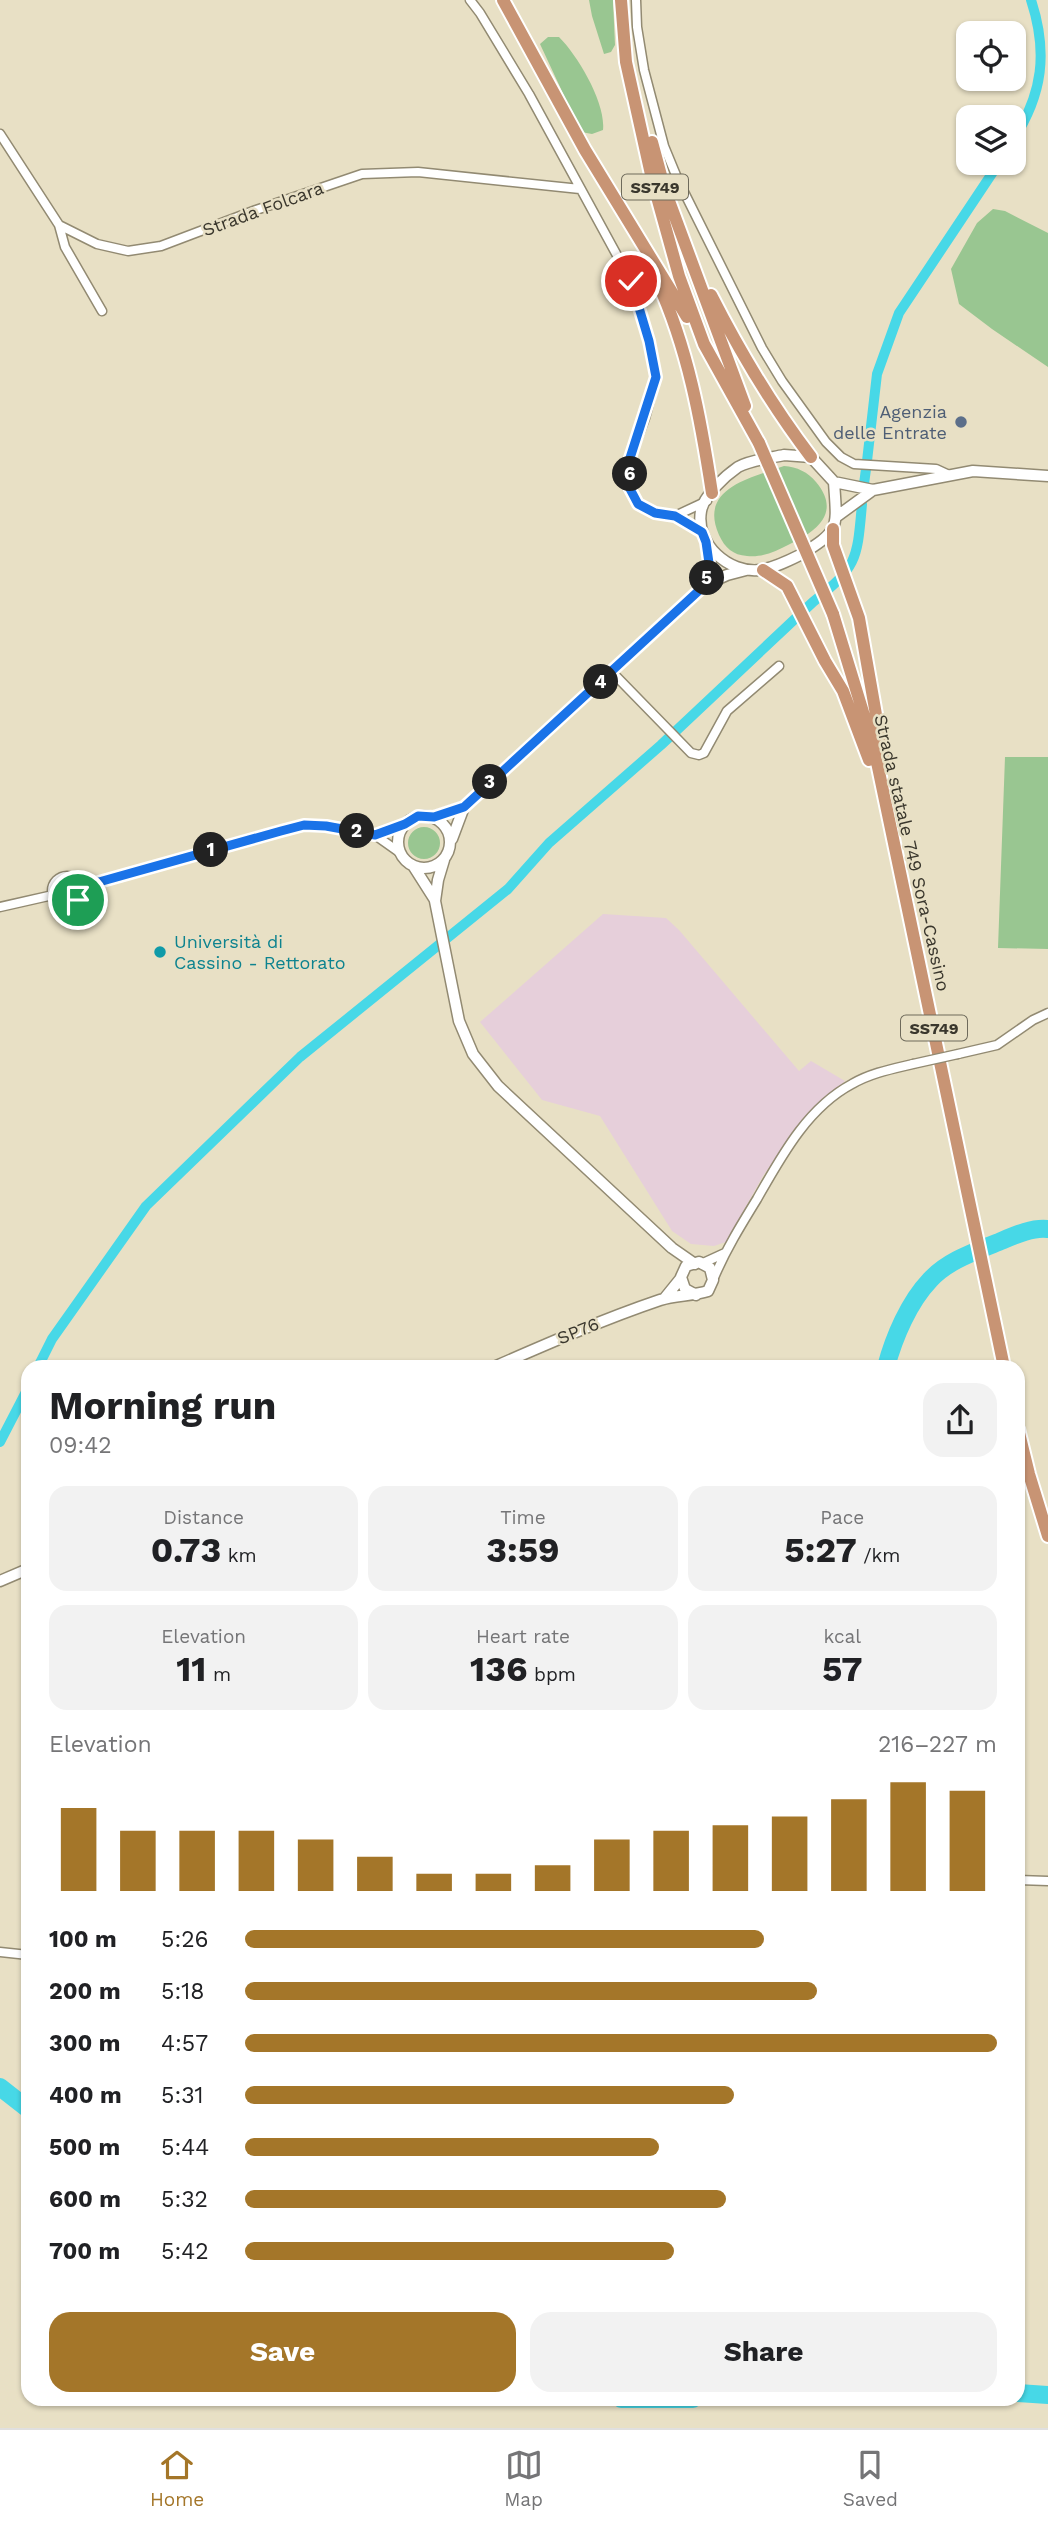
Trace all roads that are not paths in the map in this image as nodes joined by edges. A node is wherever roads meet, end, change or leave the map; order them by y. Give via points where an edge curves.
1 (470, 0) edge
2 (503, 0) edge
3 (621, 0) edge
4 (636, 0) edge
5 (624, 27) junction
6 (0, 134) edge
7 (580, 189) junction
8 (674, 215) junction
9 (59, 225) junction
10 (635, 233) junction
11 (102, 311) dead end
12 (704, 344) junction
13 (759, 443) junction
14 (811, 457) junction
15 (949, 475) junction
16 (1048, 476) edge
17 (834, 482) junction
18 (873, 490) junction
19 (709, 497) junction
20 (675, 516) junction
21 (835, 523) junction
22 (704, 537) junction
23 (746, 570) junction
24 (763, 570) junction
25 (705, 585) junction
26 (779, 666) dead end
27 (612, 672) junction
28 (464, 807) junction
29 (434, 817) junction
30 (890, 820) junction
31 (405, 824) junction
32 (375, 835) junction
33 (451, 841) junction
34 (399, 852) junction
35 (444, 860) junction
36 (414, 867) junction
37 (81, 887) junction
38 (53, 895) junction
39 (435, 901) junction
40 (0, 908) edge
41 (1048, 1013) edge
42 (672, 1248) junction
43 (725, 1253) junction
44 (698, 1264) junction
45 (682, 1276) junction
46 (713, 1280) junction
47 (696, 1295) junction
48 (664, 1299) junction
49 (510, 1360) edge
50 (1002, 1360) edge
51 (1025, 1458) edge
52 (1048, 1536) edge
53 (21, 1572) edge
54 (0, 1581) edge
55 (1025, 1880) edge
56 (1048, 1881) edge
57 (0, 1952) edge
58 (21, 1954) edge

1 - 7 street via 530,94
2 - 10 highway
3 - 5 highway, Strada statale 749 Sora-Cassino / SS749
4 - 15 street via 645,70 664,146 782,382 841,457 855,464
5 - 8 highway, Strada statale 749 Sora-Cassino / SS749
5 - 12 highway, Strada statale 749 Sora-Cassino / SS749 via 626,62 652,179
6 - 9 street
7 - 9 street, Strada Folcara via 418,172 362,174 161,246 128,251 97,244
7 - 20 street via 631,281 656,377 630,458 629,487 638,504
8 - 13 highway, Strada statale 749 Sora-Cassino / SS749
8 - 14 highway via 741,353
9 - 11 street via 65,247
10 - 12 highway
10 - 19 highway via 681,339 695,396
12 - 13 highway, Strada statale 749 Sora-Cassino / SS749
13 - 30 highway, Strada statale 749 Sora-Cassino / SS749, bridge via 833,614 874,748
14 - 17 street
14 - 19 street via 784,455 740,466 718,483
15 - 16 street via 995,471
15 - 18 street
17 - 18 street
17 - 21 street
18 - 21 street via 848,506
19 - 20 street
19 - 22 street via 701,510
20 - 22 street
21 - 24 street via 826,539
21 - 30 highway via 833,545 859,618
22 - 23 street via 723,562
22 - 25 street via 709,563
23 - 24 street
23 - 25 street
24 - 30 highway via 787,586 843,691
25 - 27 street
26 - 27 street via 727,711 704,752 694,754
27 - 28 street
28 - 29 street
28 - 33 street
29 - 31 street via 418,816
29 - 33 street via 446,827
30 - 50 highway, Strada statale 749 Sora-Cassino / SS749
31 - 32 street
31 - 34 street via 398,838
32 - 34 street
32 - 37 street via 304,825
33 - 35 street
34 - 36 street
35 - 36 street via 430,869
35 - 39 street
36 - 39 street
37 - 38 street via 80,897 72,904 63,905
37 - 38 street via 76,879 63,877 55,882
38 - 40 street
39 - 42 street via 459,1021 473,1054 498,1086
41 - 43 street, bridge via 997,1045 877,1072 849,1085 820,1107 790,1142
42 - 44 street
42 - 45 street
43 - 44 street
43 - 46 street
44 - 45 street via 686,1266
44 - 46 street via 709,1268
45 - 47 street via 685,1289
45 - 48 street
46 - 47 street via 708,1291
47 - 48 street, SP76
48 - 49 street, SP76
51 - 52 highway
53 - 54 street
55 - 56 street
57 - 58 street

